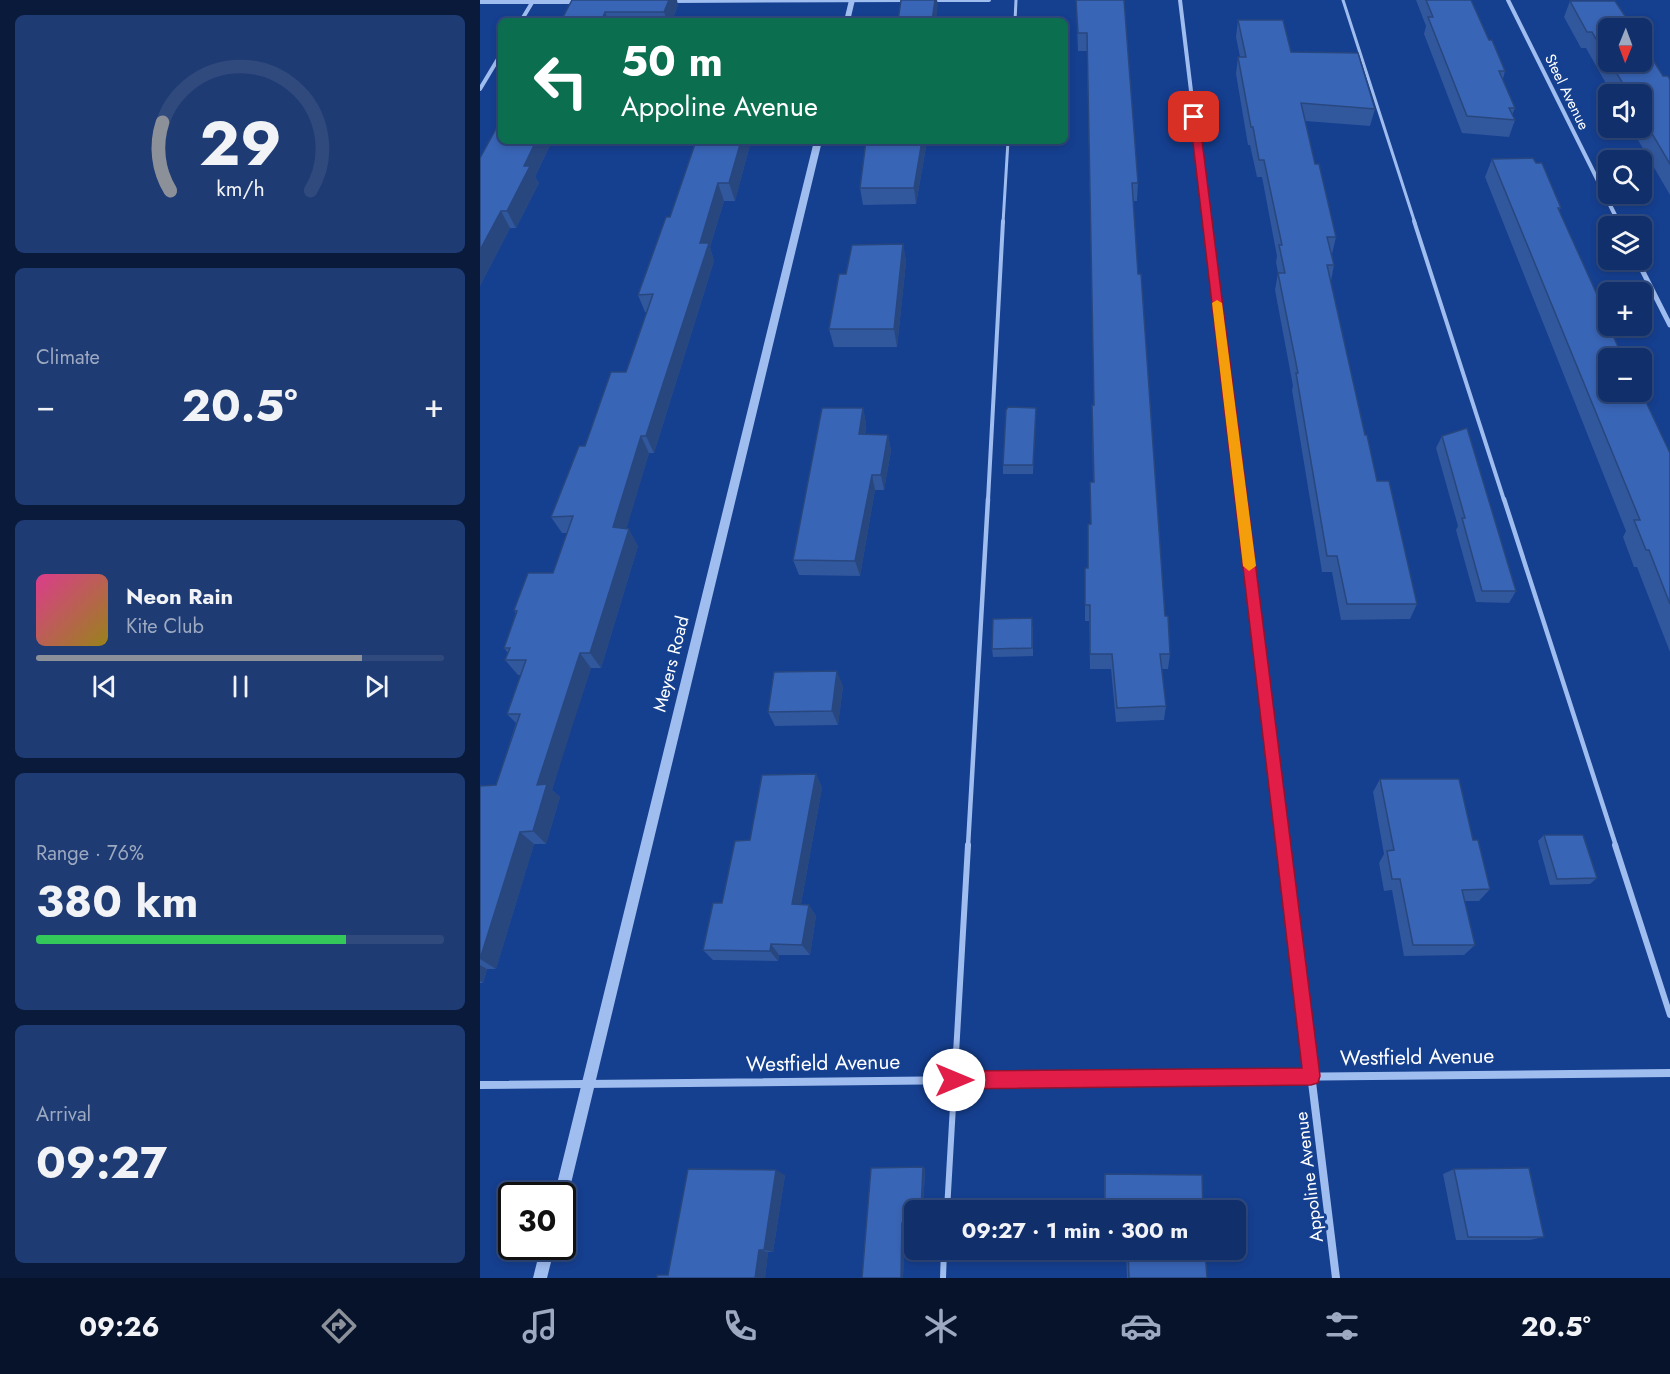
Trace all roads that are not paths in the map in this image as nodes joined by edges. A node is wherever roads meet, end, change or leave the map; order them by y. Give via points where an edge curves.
1 (852, 0) edge
2 (909, 0) edge
3 (921, 0) edge
4 (990, 0) edge
5 (1016, 0) edge
6 (1180, 0) edge
7 (1343, 0) edge
8 (1508, 0) edge
9 (533, 1) edge
10 (480, 2) edge
11 (579, 2) edge
12 (662, 2) edge
13 (523, 18) edge
14 (848, 18) edge
15 (1015, 18) edge
16 (498, 59) edge
17 (480, 89) edge
18 (817, 144) edge
19 (1008, 144) edge
20 (1616, 216) edge
21 (1642, 270) edge
22 (1670, 326) edge
23 (1670, 1016) edge
24 (1670, 1072) edge
25 (1311, 1076) junction
26 (954, 1080) junction
27 (588, 1084) junction
28 (480, 1085) edge
29 (564, 1182) edge
30 (948, 1200) edge
31 (544, 1260) edge
32 (944, 1260) edge
33 (540, 1278) edge
34 (943, 1278) edge
35 (1336, 1278) edge

1 - 2 street
1 - 12 street
1 - 14 street
3 - 4 street
5 - 15 lane
6 - 25 street, Appoline Avenue
7 - 23 lane
8 - 20 street, Steel Avenue
9 - 10 street
9 - 11 street
9 - 13 street
16 - 17 street
18 - 27 street, Meyers Road
19 - 26 lane
21 - 22 street
24 - 25 street, Westfield Avenue
25 - 26 street, Westfield Avenue
25 - 35 street, Appoline Avenue
26 - 27 street, Westfield Avenue
26 - 30 lane
27 - 28 street, Westfield Avenue
27 - 29 street, Meyers Road
31 - 33 street
32 - 34 lane

